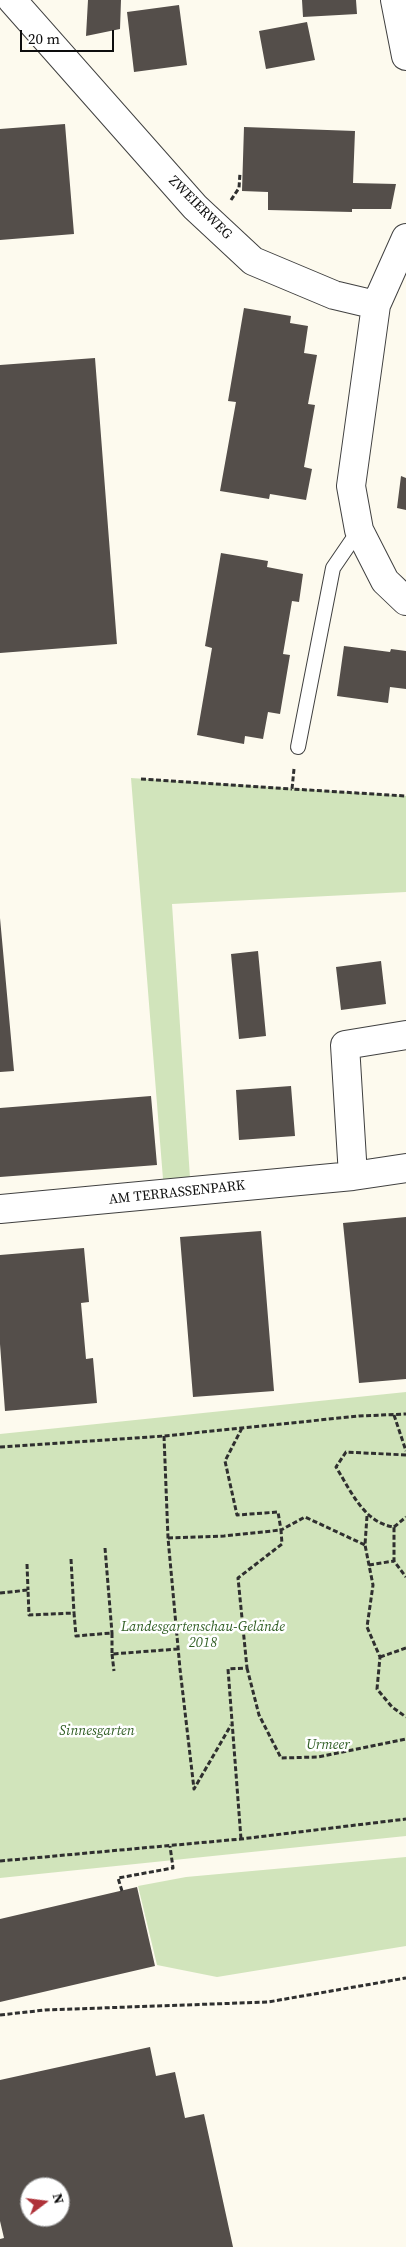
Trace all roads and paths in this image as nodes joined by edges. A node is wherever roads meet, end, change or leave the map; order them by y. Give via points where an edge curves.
1 (12, 0) edge
2 (394, 0) edge
3 (406, 56) edge
4 (240, 173) dead end
5 (233, 197) dead end
6 (406, 238) edge
7 (376, 305) junction
8 (359, 530) junction
9 (406, 601) edge
10 (298, 747) joint
11 (141, 779) dead end
12 (292, 789) junction
13 (406, 796) edge
14 (406, 1035) edge
15 (406, 1168) edge
16 (353, 1176) junction
17 (0, 1209) edge
18 (394, 1414) junction
19 (406, 1414) edge
20 (242, 1428) junction
21 (164, 1436) junction
22 (0, 1447) edge
23 (406, 1451) edge
24 (406, 1455) edge
25 (367, 1516) junction
26 (406, 1517) edge
27 (394, 1528) junction
28 (281, 1530) junction
29 (168, 1538) junction
30 (365, 1544) junction
31 (105, 1548) dead end
32 (71, 1559) dead end
33 (394, 1561) junction
34 (27, 1564) dead end
35 (369, 1565) junction
36 (406, 1577) edge
37 (28, 1590) junction
38 (0, 1593) edge
39 (74, 1613) junction
40 (112, 1633) junction
41 (406, 1648) edge
42 (178, 1649) junction
43 (112, 1654) junction
44 (380, 1657) junction
45 (247, 1668) junction
46 (114, 1671) dead end
47 (406, 1717) edge
48 (232, 1724) junction
49 (406, 1740) edge
50 (406, 1819) edge
51 (241, 1840) junction
52 (170, 1846) junction
53 (0, 1861) edge
54 (122, 1891) dead end
55 (406, 1978) edge
56 (0, 2015) edge

1 - 7 street, ZWEIERWEG via 195,207 253,261 334,295
2 - 3 street
4 - 5 path
6 - 7 street
7 - 8 street via 351,486
8 - 9 street via 385,580
8 - 10 lane via 333,568
10 - 12 path
11 - 12 path
12 - 13 path
14 - 16 street via 345,1045
15 - 16 street, AM TERRASSENPARK
16 - 17 street, AM TERRASSENPARK
18 - 19 path
18 - 20 path
18 - 23 path
20 - 21 path
20 - 28 path via 225,1461 237,1515 278,1512
21 - 22 path
21 - 29 path
24 - 25 path via 346,1452 336,1467
25 - 27 path via 381,1525
25 - 30 path
26 - 27 path
27 - 33 path
28 - 29 path
28 - 30 path via 305,1517
28 - 45 path via 282,1544 238,1578
29 - 42 path
30 - 35 path
31 - 40 path
32 - 39 path
33 - 35 path
33 - 36 path
34 - 37 path
35 - 44 path via 373,1585 367,1627
37 - 38 path
37 - 39 path via 29,1615
39 - 40 path via 76,1636
40 - 43 path
41 - 44 path
42 - 43 path
42 - 48 path via 194,1789
43 - 46 path
44 - 47 path via 377,1689 392,1707
45 - 48 path via 228,1669
45 - 49 path via 259,1715 281,1758 318,1757
48 - 51 path
50 - 51 path
51 - 52 path
52 - 53 path
52 - 54 path via 173,1868 118,1878
55 - 56 path via 268,2002 45,2010

